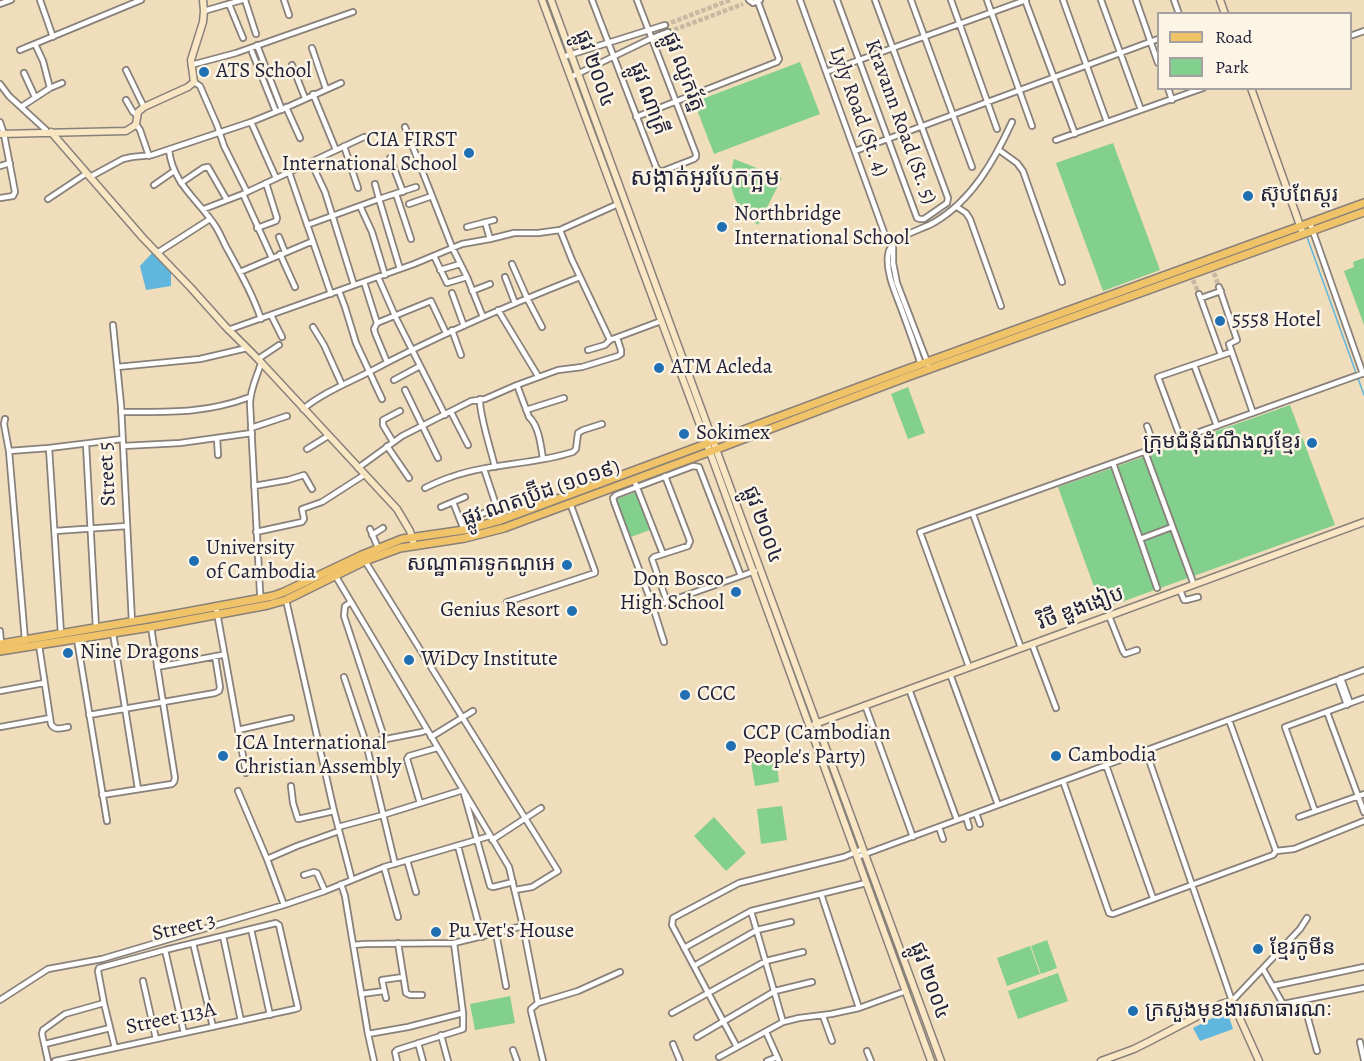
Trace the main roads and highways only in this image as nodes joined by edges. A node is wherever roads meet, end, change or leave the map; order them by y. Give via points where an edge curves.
1 (203, 0) edge
2 (542, 0) edge
3 (551, 0) edge
4 (1252, 90) edge
5 (592, 111) junction
6 (585, 114) junction
7 (49, 132) junction
8 (2, 134) edge
9 (607, 151) junction
10 (599, 154) junction
11 (1364, 203) edge
12 (1364, 212) edge
13 (1300, 226) junction
14 (1303, 234) junction
15 (1191, 274) junction
16 (712, 447) junction
17 (1364, 522) edge
18 (413, 541) junction
19 (217, 611) junction
20 (0, 646) edge
21 (817, 723) junction
22 (809, 726) junction
23 (931, 1061) edge
24 (941, 1061) edge
25 (1101, 1061) edge
26 (1259, 1061) edge

1 - 7 main road via 203,22 192,54 191,86 144,107 136,123 121,132
2 - 6 main road, ផ្លូវ ២០០៤
3 - 5 main road, ផ្លូវ ២០០៤
4 - 13 main road
5 - 6 main road
5 - 9 main road, ផ្លូវ ២០០៤
6 - 10 main road, ផ្លូវ ២០០៤
7 - 8 main road
7 - 18 main road via 400,514
9 - 10 main road
9 - 16 main road, ផ្លូវ ២០០៤
10 - 16 main road, ផ្លូវ ២០០៤
11 - 13 main road
12 - 14 main road
13 - 14 main road
13 - 15 main road
14 - 15 main road via 1213,270
15 - 16 main road via 925,366
16 - 18 main road, ផ្លូវ ណតប្រ៊ីដ (១០១៩) via 501,520
16 - 18 main road, ផ្លូវ ណតប្រ៊ីដ (១០១៩) via 636,484 484,534 454,540
16 - 21 main road, ផ្លូវ ២០០៤
16 - 22 main road, ផ្លូវ ២០០៤
17 - 21 main road, វិថី ឌួងងៀប
18 - 19 main road, ផ្លូវ ណតប្រ៊ីដ (១០១៩) via 286,600
18 - 19 main road, ផ្លូវ ណតប្រ៊ីដ (១០១៩) via 402,539 284,592
19 - 20 main road, ផ្លូវ ណតប្រ៊ីដ (១០១៩) via 61,633
19 - 20 main road, ផ្លូវ ណតប្រ៊ីដ (១០១៩) via 77,639
21 - 22 main road, វិថី ឌួងងៀប
21 - 24 main road, ផ្លូវ ២០០៤
22 - 23 main road, ផ្លូវ ២០០៤
25 - 26 main road via 1232,1001

